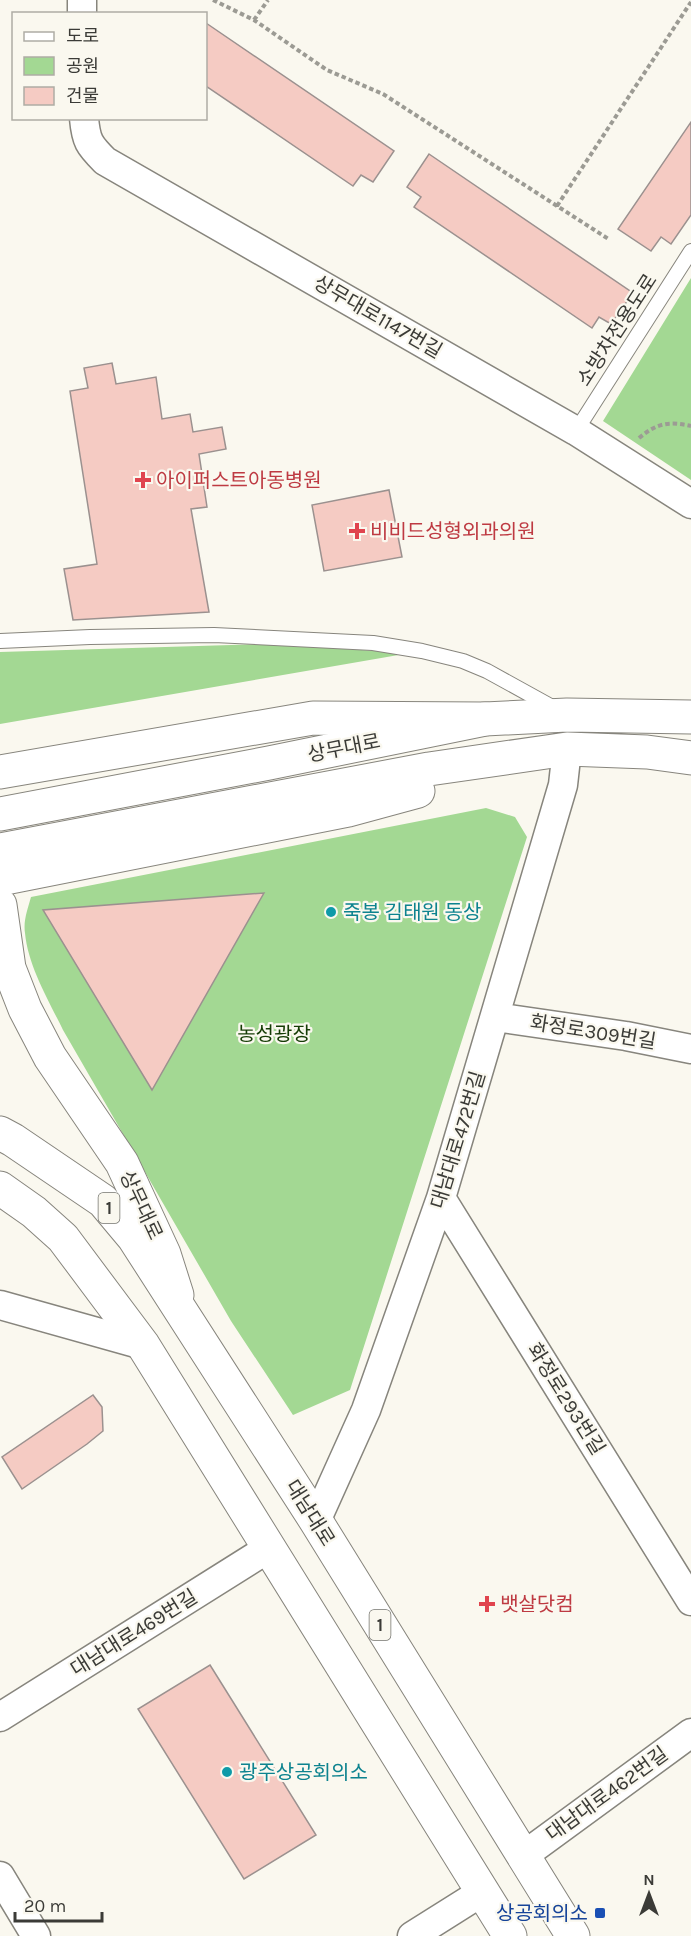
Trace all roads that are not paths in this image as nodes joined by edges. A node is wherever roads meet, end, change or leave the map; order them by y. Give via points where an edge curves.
1 (84, 120) edge
2 (691, 251) edge
3 (576, 431) junction
4 (691, 504) edge
5 (0, 641) edge
6 (567, 715) junction
7 (691, 717) edge
8 (485, 719) junction
9 (567, 749) junction
10 (691, 758) edge
11 (0, 772) edge
12 (0, 814) edge
13 (0, 850) edge
14 (0, 879) edge
15 (0, 905) edge
16 (495, 1017) junction
17 (691, 1049) edge
18 (0, 1133) edge
19 (0, 1188) edge
20 (441, 1198) junction
21 (0, 1305) edge
22 (184, 1316) junction
23 (142, 1345) junction
24 (316, 1521) junction
25 (269, 1548) junction
26 (691, 1601) edge
27 (0, 1717) edge
28 (691, 1733) edge
29 (523, 1856) junction
30 (0, 1876) edge
31 (482, 1892) junction
32 (36, 1936) edge
33 (412, 1936) edge
34 (510, 1936) edge
35 (573, 1936) edge

1 - 3 street, 상무대로1147번길 via 90,145 105,161
2 - 3 lane, 소방차전용도로
3 - 4 street, 상무대로1147번길
5 - 6 lane via 214,635 373,643 463,661
6 - 7 street, 상무대로
6 - 8 street, 상무대로
8 - 11 street via 313,717
8 - 12 street, 상무대로
9 - 10 street, 상무대로
9 - 13 street, 상무대로 via 429,769
9 - 14 street, 상무대로 via 348,810
9 - 16 street, 대남대로472번길 via 563,785
15 - 22 street, 상무대로 via 9,968 25,1009 50,1057 122,1163 164,1254
16 - 17 street, 화정로309번길
16 - 20 street, 대남대로472번길
18 - 22 street, 대남대로 / 1 via 103,1201 134,1238
19 - 23 street via 63,1238
20 - 24 street, 대남대로472번길 via 366,1410
20 - 26 street, 화정로293번길
21 - 23 street
22 - 24 street, 대남대로 / 1
23 - 25 street
24 - 29 street, 대남대로 / 1
25 - 27 street, 대남대로469번길
25 - 31 street
28 - 29 street, 대남대로462번길
29 - 35 street, 대남대로 / 1
30 - 32 street
31 - 33 street
31 - 34 street

